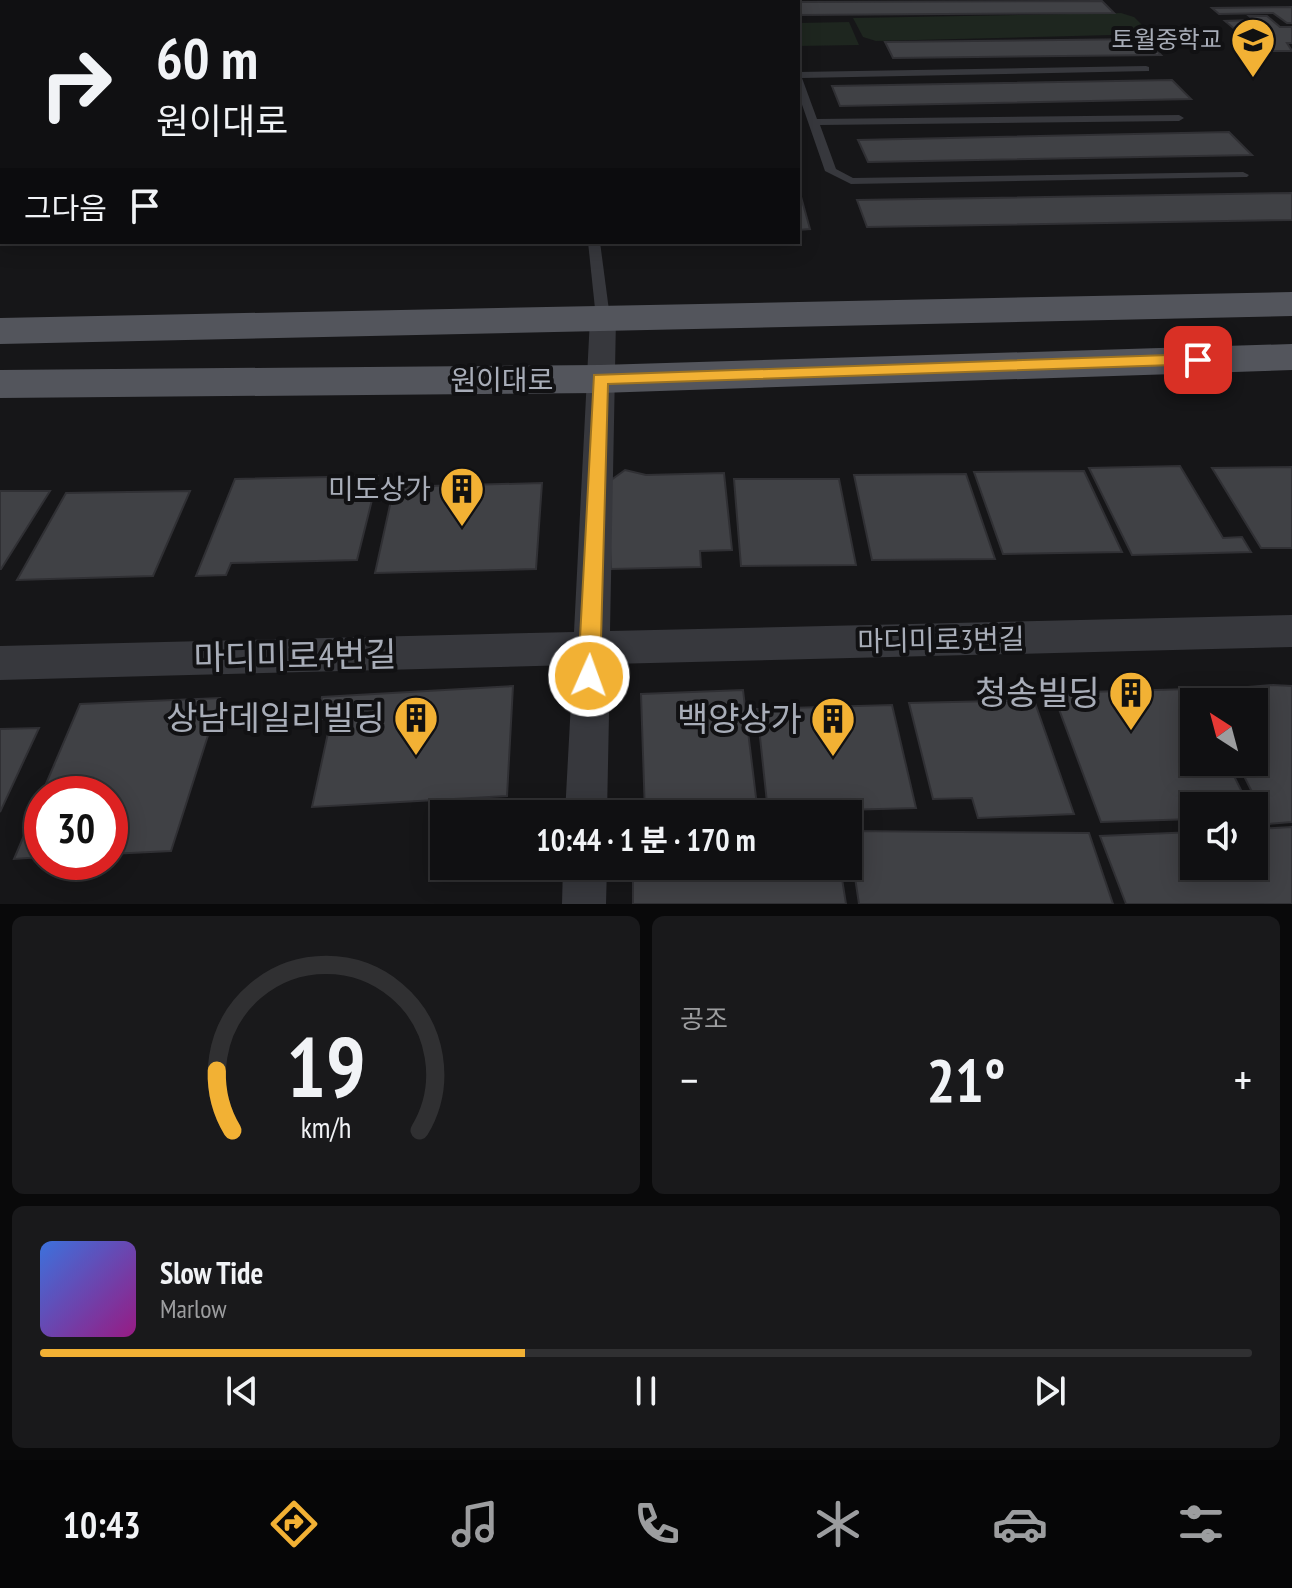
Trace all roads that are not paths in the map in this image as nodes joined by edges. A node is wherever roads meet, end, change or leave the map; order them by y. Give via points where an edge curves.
1 (1146, 69) dead end
2 (800, 77) edge
3 (800, 83) edge
4 (1179, 118) dead end
5 (814, 122) junction
6 (1243, 175) dead end
7 (594, 244) edge
8 (1292, 304) edge
9 (603, 318) junction
10 (0, 331) edge
11 (1292, 357) edge
12 (600, 379) junction
13 (0, 384) edge
14 (1292, 631) edge
15 (590, 649) junction
16 (0, 663) edge
17 (586, 800) edge
18 (585, 880) edge
19 (584, 904) edge

1 - 2 lane
3 - 5 lane
4 - 5 lane
5 - 6 lane via 831,171 851,181
7 - 9 lane
8 - 9 main road, 원이대로
9 - 10 main road, 원이대로
9 - 12 street
11 - 12 main road, 원이대로
12 - 13 main road, 원이대로
12 - 15 street
14 - 15 street, 마디미로3번길
15 - 16 street, 마디미로4번길
15 - 17 street
18 - 19 street

